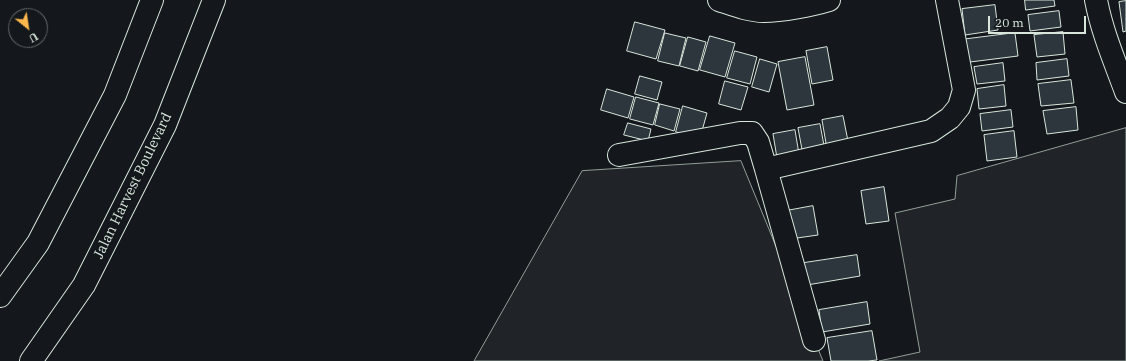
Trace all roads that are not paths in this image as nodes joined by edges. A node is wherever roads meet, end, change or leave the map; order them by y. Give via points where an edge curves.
1 (152, 0) edge
2 (214, 0) edge
3 (719, 0) edge
4 (829, 0) edge
5 (947, 0) edge
6 (1096, 0) edge
7 (1116, 38) edge
8 (1126, 92) edge
9 (618, 155) dead end
10 (766, 169) junction
11 (0, 296) edge
12 (814, 340) dead end
13 (31, 361) edge

1 - 11 street via 115,95 38,243
2 - 13 street, Jalan Harvest Boulevard via 165,124 84,285
3 - 4 street via 746,9 764,11
5 - 10 street via 964,90 959,107 950,118 931,131
6 - 7 street via 1099,16
7 - 8 street
9 - 10 street via 752,133 758,142
10 - 12 street

